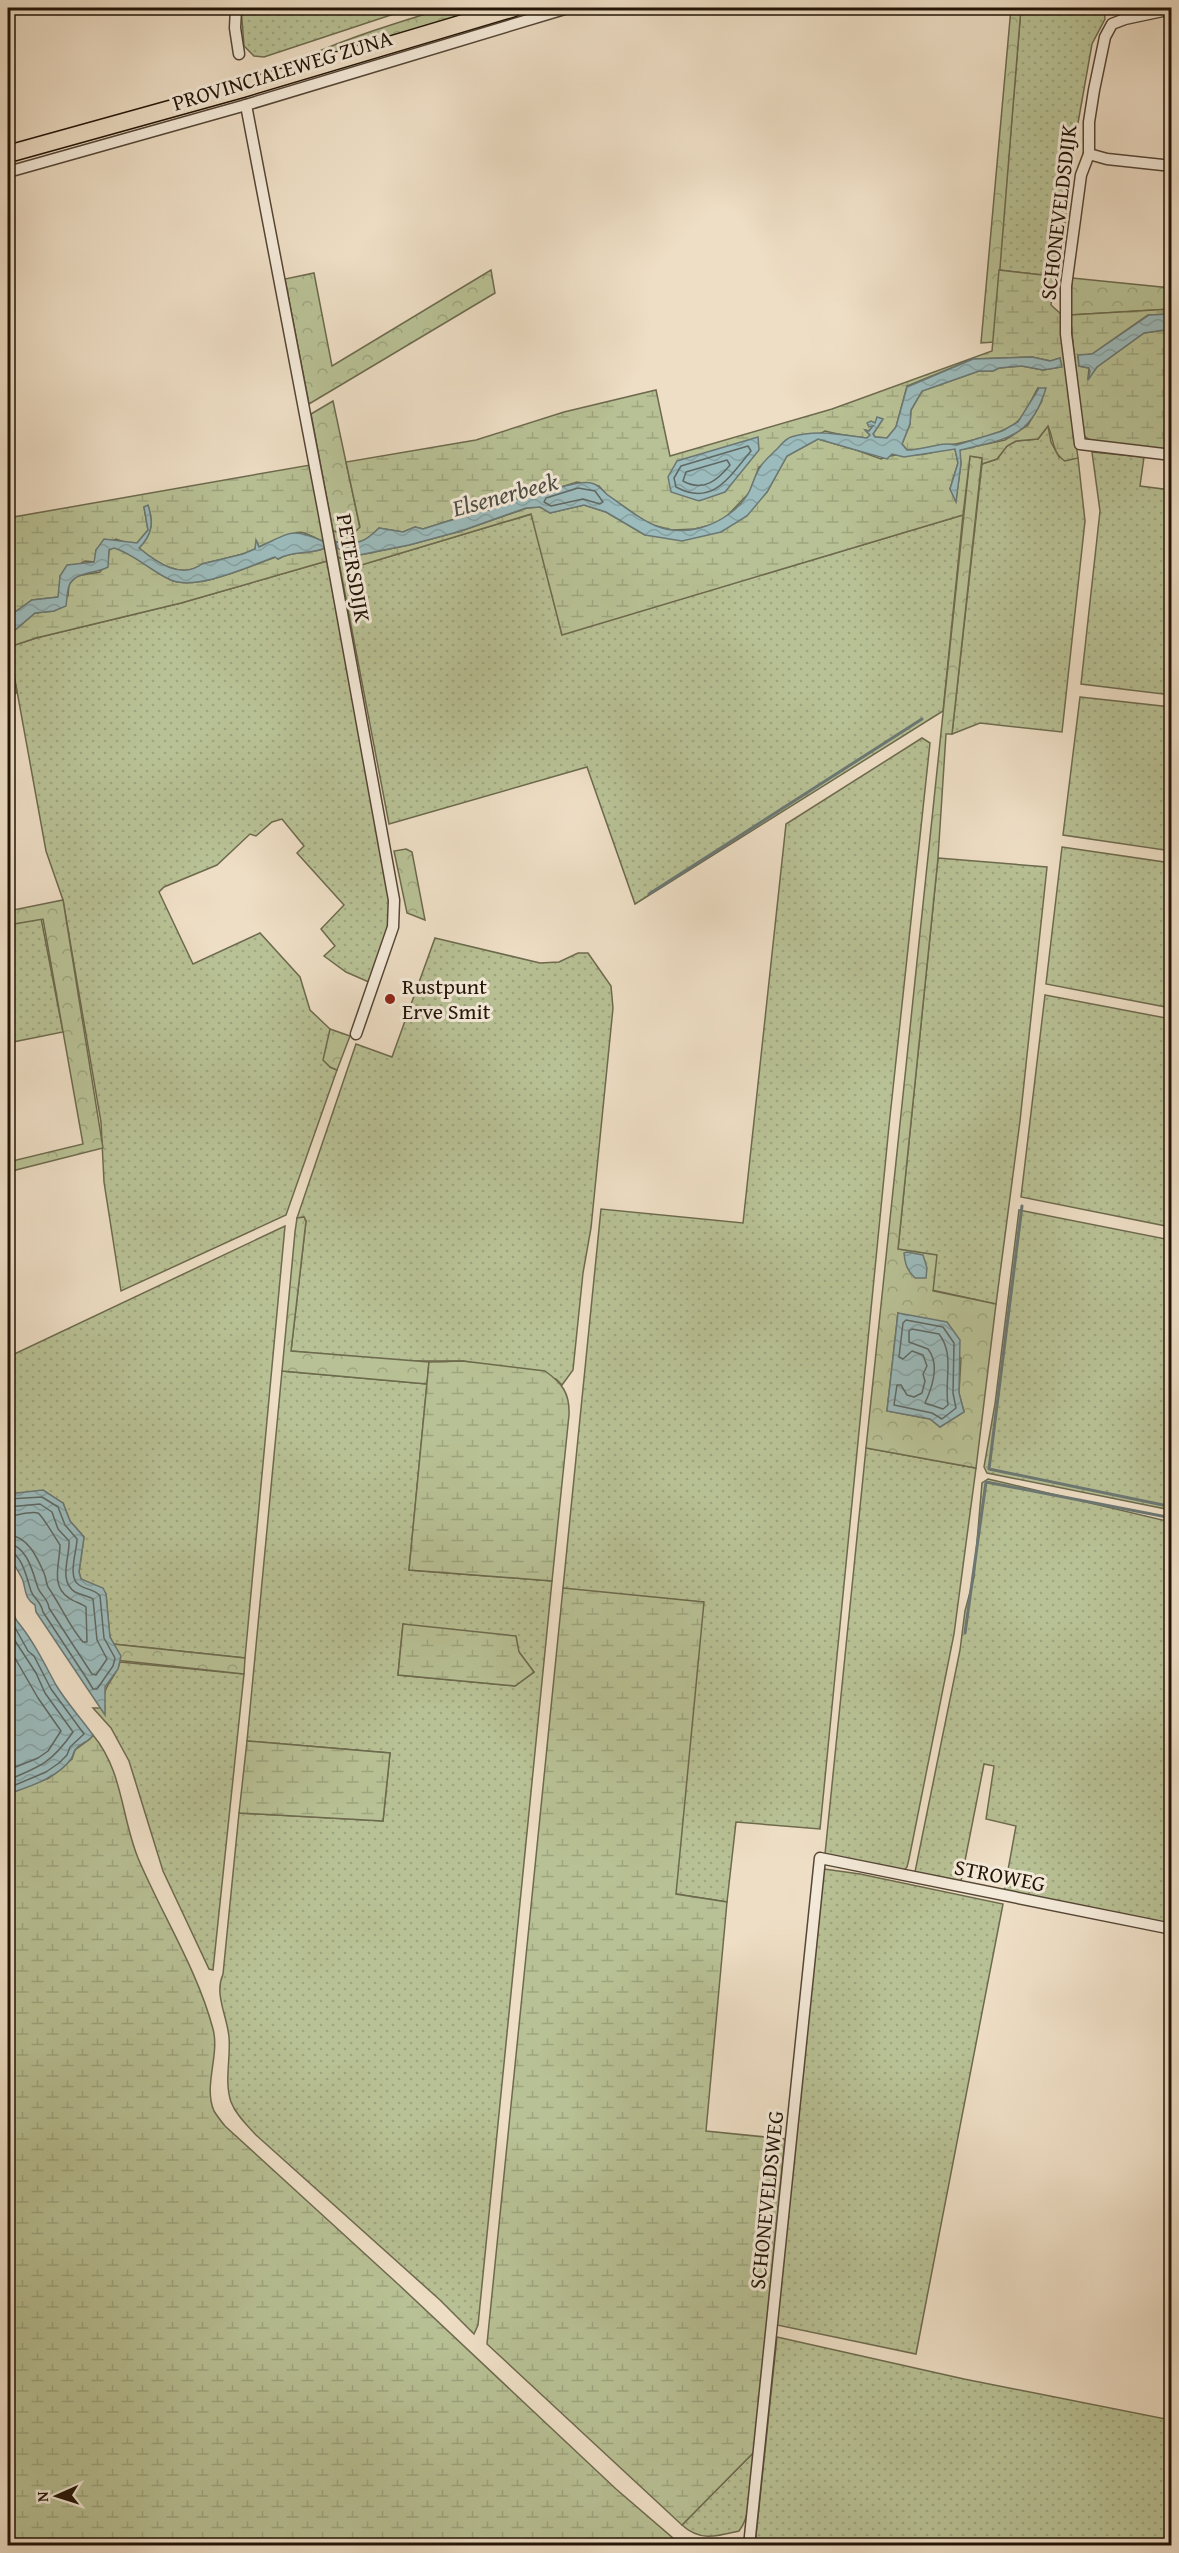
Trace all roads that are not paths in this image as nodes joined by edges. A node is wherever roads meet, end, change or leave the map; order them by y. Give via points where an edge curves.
1 (236, 8) edge
2 (514, 8) edge
3 (568, 8) edge
4 (1172, 9) edge
5 (239, 54) dead end
6 (246, 105) junction
7 (8, 154) edge
8 (1089, 154) junction
9 (1172, 166) edge
10 (8, 172) edge
11 (1172, 455) edge
12 (356, 1034) dead end
13 (820, 1858) joint
14 (1172, 1929) edge
15 (749, 2546) edge

1 - 5 street
2 - 7 main road, PROVINCIALEWEG ZUNA
3 - 6 street, PROVINCIALEWEG ZUNA
4 - 8 street, SCHONEVELDSDIJK via 1112,24 1105,37 1094,90
6 - 10 street, PROVINCIALEWEG ZUNA
6 - 12 street, PETERSDIJK via 394,900 393,927
8 - 9 street
8 - 11 street, SCHONEVELDSDIJK via 1081,175 1066,286 1066,334 1080,444
13 - 14 street, STROWEG
13 - 15 street, SCHONEVELDSWEG

